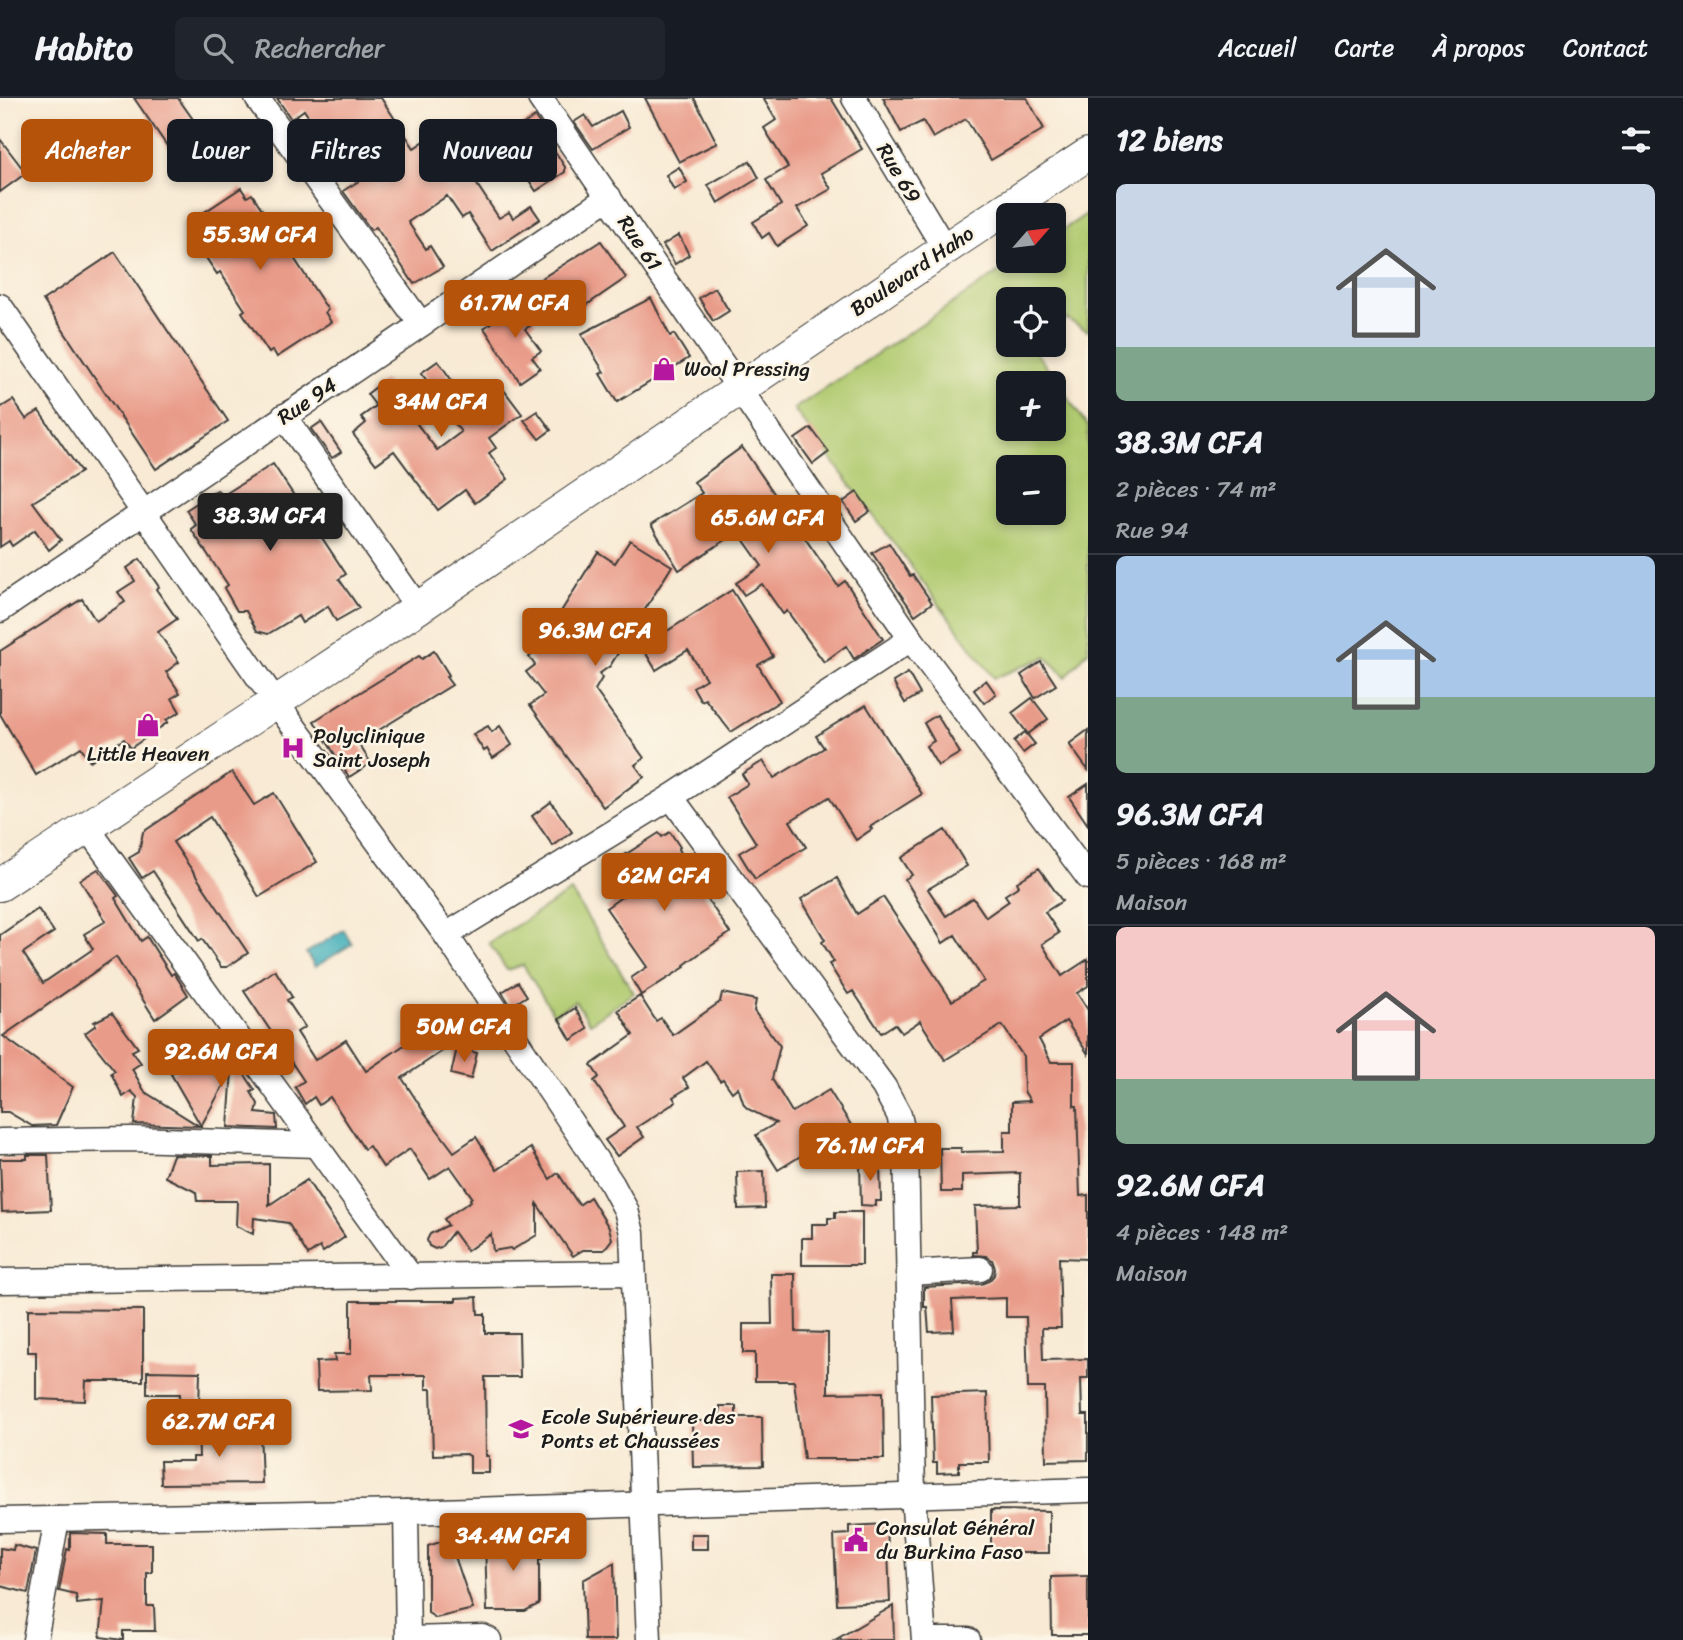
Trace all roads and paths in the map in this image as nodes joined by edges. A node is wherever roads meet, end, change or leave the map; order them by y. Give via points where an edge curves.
1 (257, 98) edge
2 (540, 98) edge
3 (853, 98) edge
4 (1088, 154) edge
5 (609, 197) junction
6 (945, 249) junction
7 (1, 310) edge
8 (421, 324) junction
9 (738, 390) junction
10 (284, 416) junction
11 (144, 511) junction
12 (418, 608) junction
13 (0, 610) edge
14 (911, 639) junction
15 (275, 701) junction
16 (671, 797) junction
17 (86, 826) junction
18 (1088, 877) edge
19 (0, 885) edge
20 (446, 935) junction
21 (0, 1141) edge
22 (316, 1145) junction
23 (980, 1269) dead end
24 (633, 1272) junction
25 (908, 1273) junction
26 (411, 1277) junction
27 (0, 1281) edge
28 (1088, 1490) edge
29 (912, 1495) junction
30 (642, 1504) junction
31 (406, 1512) junction
32 (57, 1519) junction
33 (0, 1520) edge
34 (34, 1640) edge
35 (408, 1640) edge
36 (489, 1640) edge
37 (649, 1640) edge
38 (924, 1640) edge
39 (930, 1640) edge
40 (968, 1640) edge

1 - 8 street
2 - 5 street, Rue 61
3 - 6 street, Rue 69
4 - 6 main road, Boulevard Haho
5 - 8 street, Rue 94
5 - 9 street, Rue 61
6 - 9 main road, Boulevard Haho
7 - 11 street
8 - 10 street, Rue 94
9 - 12 main road, Boulevard Haho
9 - 14 street, Rue 61
10 - 11 street, Rue 94
10 - 12 street
11 - 13 street, Rue 94
11 - 15 street
12 - 15 main road, Boulevard Haho
14 - 16 street
14 - 18 street, Rue 61
15 - 17 main road, Boulevard Haho
15 - 20 street
16 - 20 street
16 - 25 street via 900,1115 906,1145
17 - 19 main road, Boulevard Haho
17 - 22 street
20 - 24 street via 612,1184 632,1233
21 - 22 street via 132,1139
22 - 26 street
23 - 25 street
24 - 26 street
24 - 30 street
25 - 29 street
26 - 27 street
28 - 29 street
29 - 30 street
29 - 38 street
30 - 31 street
30 - 37 street
31 - 32 street
31 - 35 street
32 - 33 street
32 - 34 street
35 - 36 street
39 - 40 street

